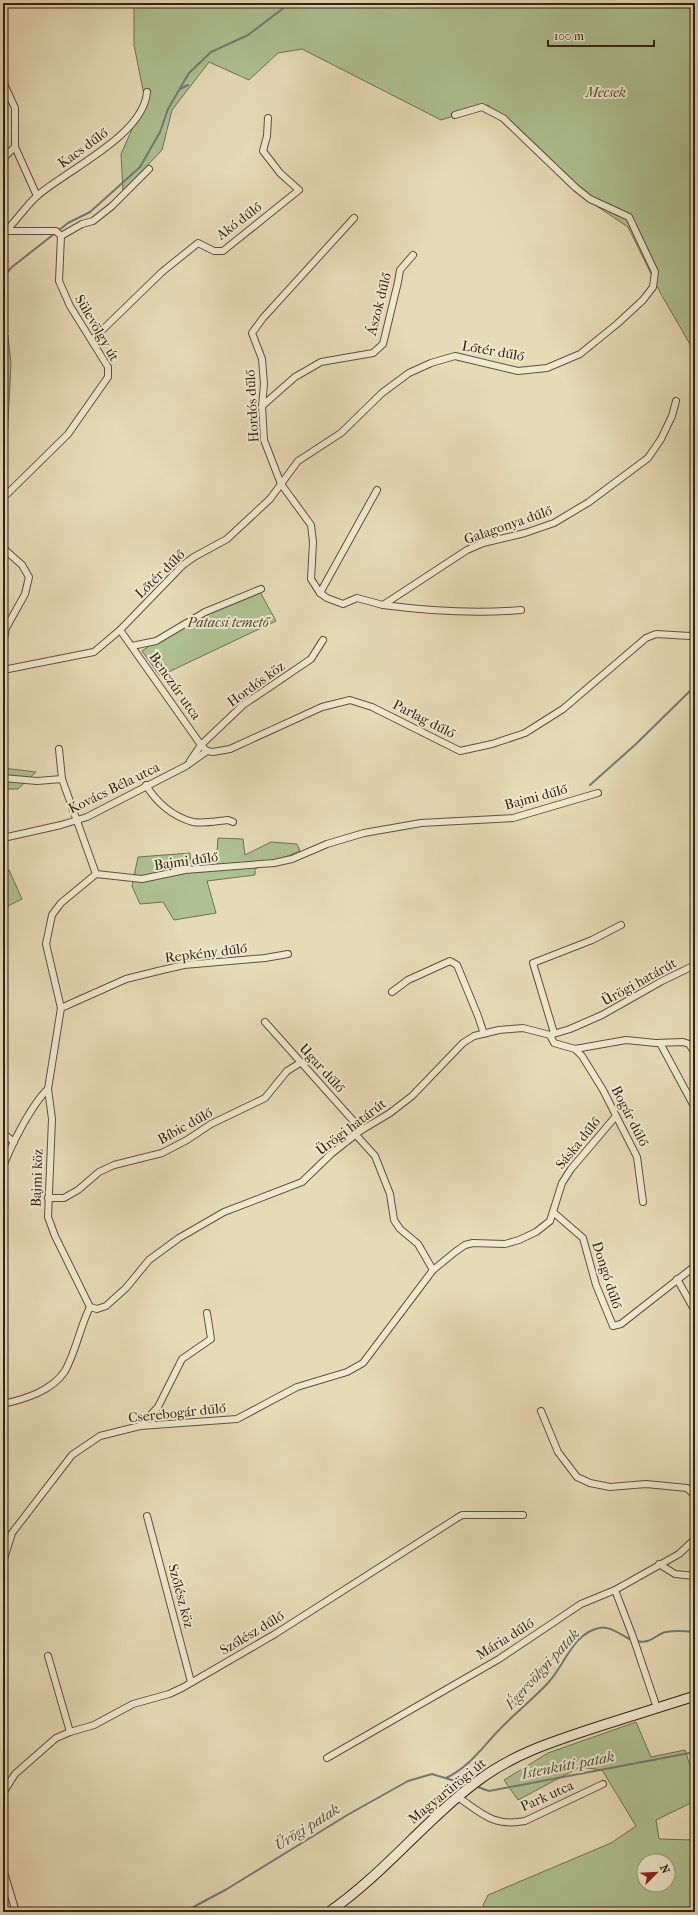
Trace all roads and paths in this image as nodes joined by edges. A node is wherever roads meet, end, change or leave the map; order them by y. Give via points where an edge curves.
1 (3, 82) edge
2 (147, 92) dead end
3 (455, 115) dead end
4 (268, 118) dead end
5 (15, 147) junction
6 (3, 158) edge
7 (149, 168) dead end
8 (37, 196) junction
9 (354, 218) dead end
10 (5, 232) edge
11 (59, 233) junction
12 (413, 255) dead end
13 (92, 340) junction
14 (676, 401) dead end
15 (262, 406) junction
16 (281, 484) junction
17 (377, 490) dead end
18 (3, 498) edge
19 (3, 548) edge
20 (261, 589) dead end
21 (320, 593) junction
22 (383, 605) junction
23 (520, 610) dead end
24 (120, 630) junction
25 (695, 633) edge
26 (323, 640) dead end
27 (3, 644) edge
28 (132, 646) junction
29 (3, 666) edge
30 (3, 670) edge
31 (201, 744) junction
32 (59, 749) dead end
33 (210, 752) junction
34 (186, 766) junction
35 (3, 778) edge
36 (62, 779) junction
37 (146, 785) junction
38 (598, 794) dead end
39 (76, 821) junction
40 (233, 822) dead end
41 (3, 838) edge
42 (96, 874) junction
43 (621, 925) dead end
44 (288, 954) dead end
45 (695, 965) edge
46 (392, 992) dead end
47 (61, 1008) junction
48 (265, 1022) dead end
49 (484, 1034) junction
50 (552, 1034) junction
51 (660, 1043) junction
52 (575, 1049) junction
53 (695, 1053) edge
54 (300, 1062) junction
55 (48, 1089) junction
56 (695, 1108) edge
57 (616, 1116) junction
58 (3, 1133) edge
59 (358, 1133) junction
60 (14, 1142) junction
61 (3, 1167) edge
62 (48, 1198) junction
63 (643, 1202) dead end
64 (553, 1212) junction
65 (695, 1266) edge
66 (433, 1270) junction
67 (677, 1279) junction
68 (90, 1307) junction
69 (695, 1312) edge
70 (207, 1313) dead end
71 (3, 1404) edge
72 (541, 1411) dead end
73 (140, 1426) junction
74 (695, 1496) edge
75 (523, 1515) dead end
76 (147, 1516) dead end
77 (695, 1539) edge
78 (3, 1562) edge
79 (659, 1564) junction
80 (695, 1576) edge
81 (615, 1590) junction
82 (48, 1656) dead end
83 (191, 1682) junction
84 (695, 1696) edge
85 (657, 1708) junction
86 (70, 1732) junction
87 (327, 1758) dead end
88 (603, 1784) dead end
89 (3, 1793) edge
90 (458, 1798) junction
91 (3, 1869) edge
92 (16, 1912) edge
93 (329, 1912) edge

1 - 5 street via 15,108
2 - 8 street, Kacs dűlő via 146,102 116,140
3 - 16 street, Lőtér dűlő via 482,107 503,118 576,188 603,207 629,217 655,272 653,288 622,319 580,354 547,368 518,371 455,356 409,373 382,393 341,433 298,461
4 - 13 street, Akó dűlő via 263,151 280,173 299,190 223,251 214,251 198,243 162,272
5 - 6 street
5 - 8 street
7 - 11 street via 112,206 93,221
8 - 10 street, Kacs dűlő
9 - 15 street, Hordós dűlő via 252,333 262,359
10 - 11 street
11 - 13 street, Sülevölgy út via 59,281 70,306
12 - 15 street, Ászok dűlő via 400,270 383,344 373,353 322,362 295,377
13 - 18 street, Sülevölgy út via 108,368 108,377 68,434
14 - 22 street, Galagonya dűlő via 661,440 648,458 590,502 554,523 467,550
15 - 16 street, Hordós dűlő via 264,440
16 - 21 street, Hordós dűlő via 311,525 311,579
16 - 24 street, Lőtér dűlő via 270,499 227,539 183,566
17 - 21 street
19 - 27 street via 22,565 29,577 25,594 6,628
20 - 28 street via 205,612 156,641
21 - 22 street, Hordós dűlő via 333,602 342,604 357,598
22 - 23 street via 418,610
24 - 28 street, Benczúr utca
24 - 30 street, Lőtér dűlő via 94,652
25 - 33 street, Parlag dűlő via 690,636 656,634 646,638 562,709 525,733 492,744 460,751 372,707 350,700 322,707 230,749
26 - 31 street, Hordós köz via 311,659 243,704
28 - 31 street, Benczúr utca
29 - 30 street
31 - 33 street, Benczúr utca
31 - 34 street, Hordós köz
32 - 36 street
33 - 34 street, Kovács Béla utca
34 - 37 street, Kovács Béla utca
35 - 36 street via 37,781
36 - 39 street
37 - 39 street, Kovács Béla utca
37 - 40 street via 166,809 178,816 193,822
38 - 42 street, Bajmi dűlő via 513,818 420,823 364,833 274,863 185,870 142,879
39 - 41 street, Kovács Béla utca
39 - 42 street
42 - 47 street via 61,903 52,915 46,944
43 - 50 street via 592,940 533,963
44 - 47 street, Repkény dűlő via 184,965 158,971 126,979
45 - 50 street, Ürögi határút via 602,1015
46 - 49 street via 408,980 450,961 457,964
47 - 55 street
48 - 54 street, Ugar dűlő
49 - 50 street, Ürögi határút via 523,1028
49 - 59 street, Ürögi határút via 463,1043 412,1096
50 - 52 street via 554,1043
51 - 52 street via 626,1040
51 - 53 street via 684,1042 689,1044
51 - 56 street
52 - 57 street, Bogár dűlő via 591,1070
54 - 59 street, Ugar dűlő via 357,1125
54 - 62 street, Bíbic dűlő via 287,1071 265,1098 211,1124 162,1153 114,1165 99,1172 64,1198
55 - 60 street
55 - 62 street, Bajmi köz via 52,1119
57 - 63 street, Bogár dűlő via 638,1157
57 - 64 street, Sáska dűlő via 571,1169 562,1183
58 - 60 street
59 - 66 street, Ugar dűlő via 375,1156 390,1194 394,1220 400,1229 418,1244
59 - 68 street, Ürögi határút via 302,1182 224,1212 179,1238 148,1260 126,1288 106,1306 97,1309
60 - 61 street
62 - 68 street, Bajmi köz via 48,1217 55,1236
64 - 66 street, Sáska dűlő via 550,1221 536,1232 505,1244 465,1245
64 - 67 street, Dongó dűlő via 583,1238 596,1285 613,1326 621,1324
65 - 67 street, Dongó dűlő
66 - 73 street, Cserebogár dűlő via 363,1363 347,1372 297,1387 237,1419
67 - 69 street
68 - 71 street via 65,1371 44,1390
70 - 73 street via 211,1339 182,1359 158,1406
72 - 74 street via 558,1452 577,1477 610,1487 646,1484 687,1488
73 - 78 street, Cserebogár dűlő via 100,1436 72,1455 12,1533
75 - 83 street, Szőlész dűlő via 462,1515 275,1634
76 - 83 street, Szőlész köz
77 - 79 street, Mária dűlő via 679,1554
79 - 80 street via 675,1574
79 - 81 street, Mária dűlő
81 - 85 street
81 - 87 street, Mária dűlő via 581,1604 499,1658
82 - 86 street
83 - 86 street, Szőlész dűlő via 169,1694 134,1704 94,1725
84 - 85 main road, Magyarürögi út
85 - 90 main road, Magyarürögi út via 546,1744 505,1762 478,1780
86 - 89 street, Szőlész dűlő via 56,1738 26,1763 14,1774
88 - 90 street, Park utca via 524,1820 511,1823 498,1822
90 - 93 main road, Magyarürögi út via 414,1836 354,1895
91 - 92 street

